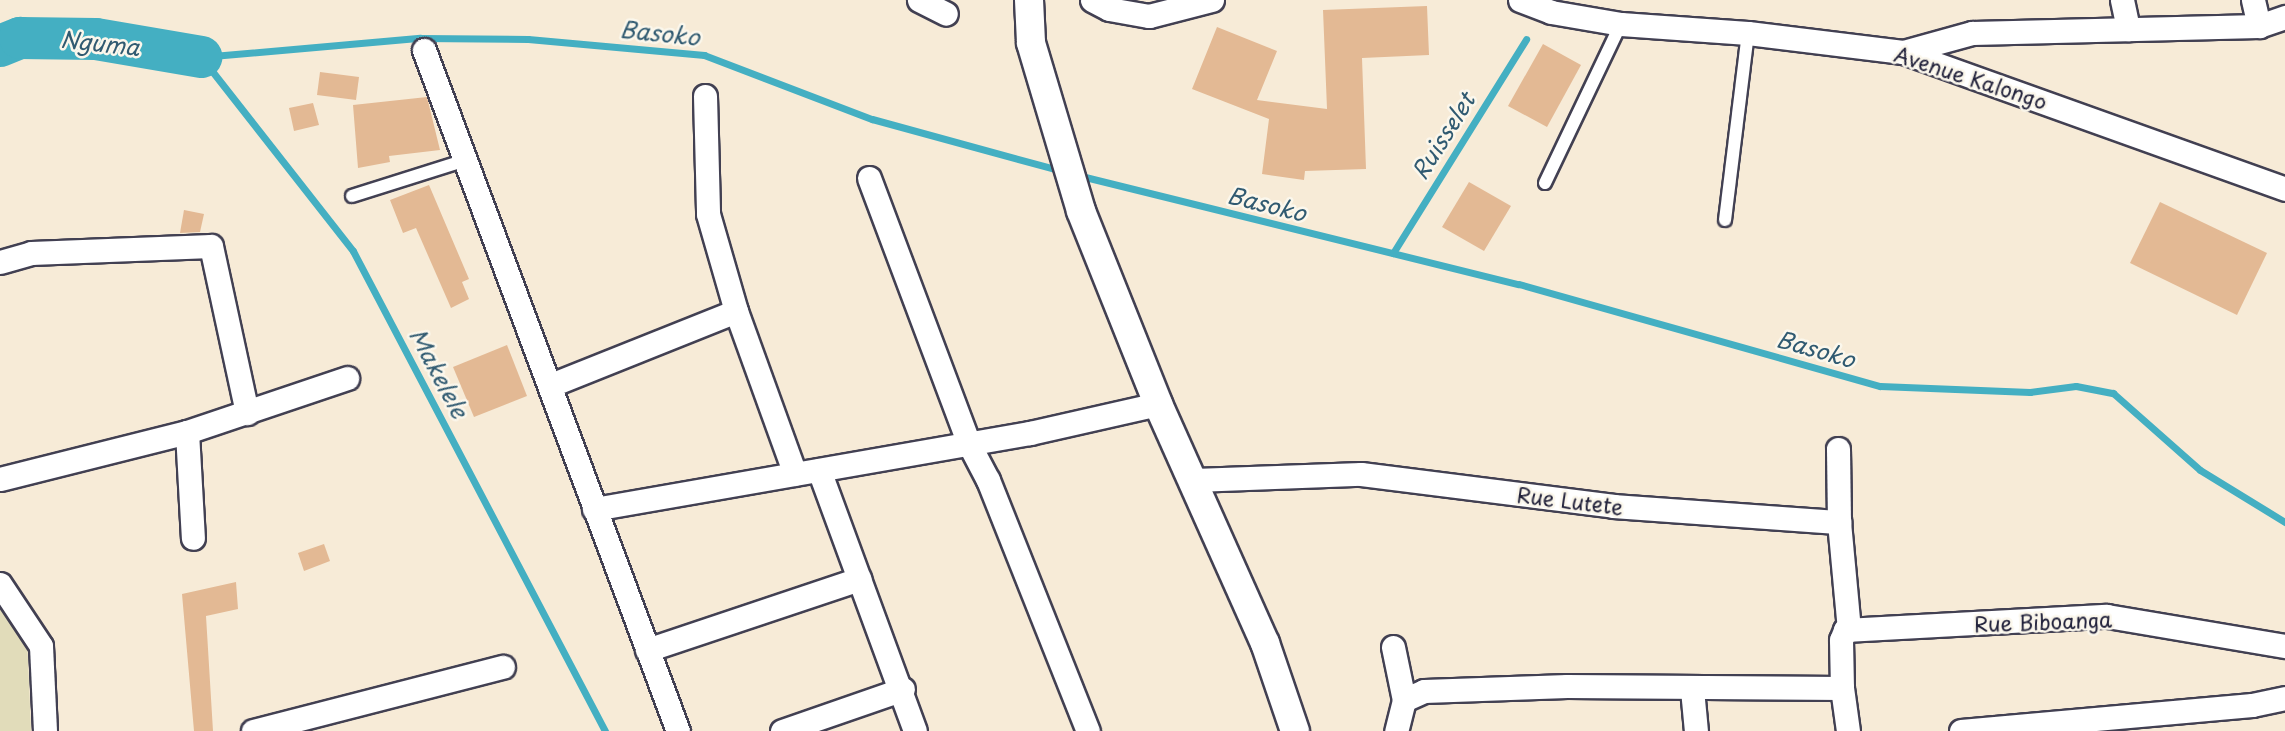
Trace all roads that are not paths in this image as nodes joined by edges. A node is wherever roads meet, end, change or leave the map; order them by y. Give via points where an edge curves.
1 (919, 0) edge
2 (1028, 0) edge
3 (1092, 0) edge
4 (1212, 0) edge
5 (1520, 0) edge
6 (2122, 0) edge
7 (2253, 0) edge
8 (946, 14) dead end
9 (2285, 17) edge
10 (1621, 24) junction
11 (2259, 26) junction
12 (2128, 29) junction
13 (1748, 33) junction
14 (424, 50) dead end
15 (1903, 52) junction
16 (705, 96) dead end
17 (463, 162) junction
18 (869, 178) dead end
19 (1545, 183) dead end
20 (2285, 189) edge
21 (352, 196) dead end
22 (1725, 220) dead end
23 (0, 262) edge
24 (736, 311) junction
25 (347, 378) dead end
26 (551, 386) junction
27 (1158, 404) junction
28 (247, 413) junction
29 (187, 432) junction
30 (969, 444) junction
31 (1838, 449) dead end
32 (818, 470) junction
33 (795, 474) junction
34 (0, 479) edge
35 (1194, 480) junction
36 (594, 509) junction
37 (1839, 522) junction
38 (192, 538) dead end
39 (859, 579) junction
40 (0, 584) edge
41 (1846, 631) junction
42 (2285, 646) edge
43 (1393, 648) dead end
44 (647, 650) junction
45 (503, 667) dead end
46 (1842, 688) junction
47 (902, 689) junction
48 (1692, 690) junction
49 (2285, 698) edge
50 (1404, 699) junction
51 (46, 731) edge
52 (253, 731) edge
53 (678, 731) edge
54 (782, 731) edge
55 (915, 731) edge
56 (1088, 731) edge
57 (1295, 731) edge
58 (1395, 731) edge
59 (1696, 731) edge
60 (1848, 731) edge
61 (1961, 731) edge

1 - 8 street
2 - 27 street via 1031,43 1081,211
3 - 4 street via 1109,9 1149,16
5 - 10 street, Avenue Kalongo via 1551,12
6 - 12 street
7 - 11 street
9 - 11 street
10 - 13 street, Avenue Kalongo
10 - 19 lane
11 - 12 street
12 - 15 street via 1972,33
13 - 15 street, Avenue Kalongo
13 - 22 lane
14 - 17 street
15 - 20 street, Avenue Kalongo
16 - 24 street via 708,214
17 - 21 lane
17 - 26 street
18 - 30 street
23 - 28 street via 31,253 211,246
24 - 26 street
24 - 33 street
25 - 28 street
26 - 36 street
27 - 30 street
27 - 35 street
28 - 29 street
29 - 34 street
29 - 38 street
30 - 32 street
30 - 56 street
31 - 37 street
32 - 33 street
32 - 39 street
33 - 36 street
35 - 37 street, Rue Lutete via 1361,474 1614,506
35 - 57 street via 1276,671
36 - 44 street
37 - 41 street
39 - 44 street
39 - 47 street
40 - 51 street via 41,646
41 - 42 street, Rue Biboanga via 2107,615
41 - 46 street
43 - 50 street
44 - 53 street
45 - 52 street
46 - 48 street
46 - 60 street
47 - 54 street
47 - 55 street
48 - 50 street via 1567,686 1424,691
48 - 59 street
49 - 61 street via 2252,705
50 - 58 street

